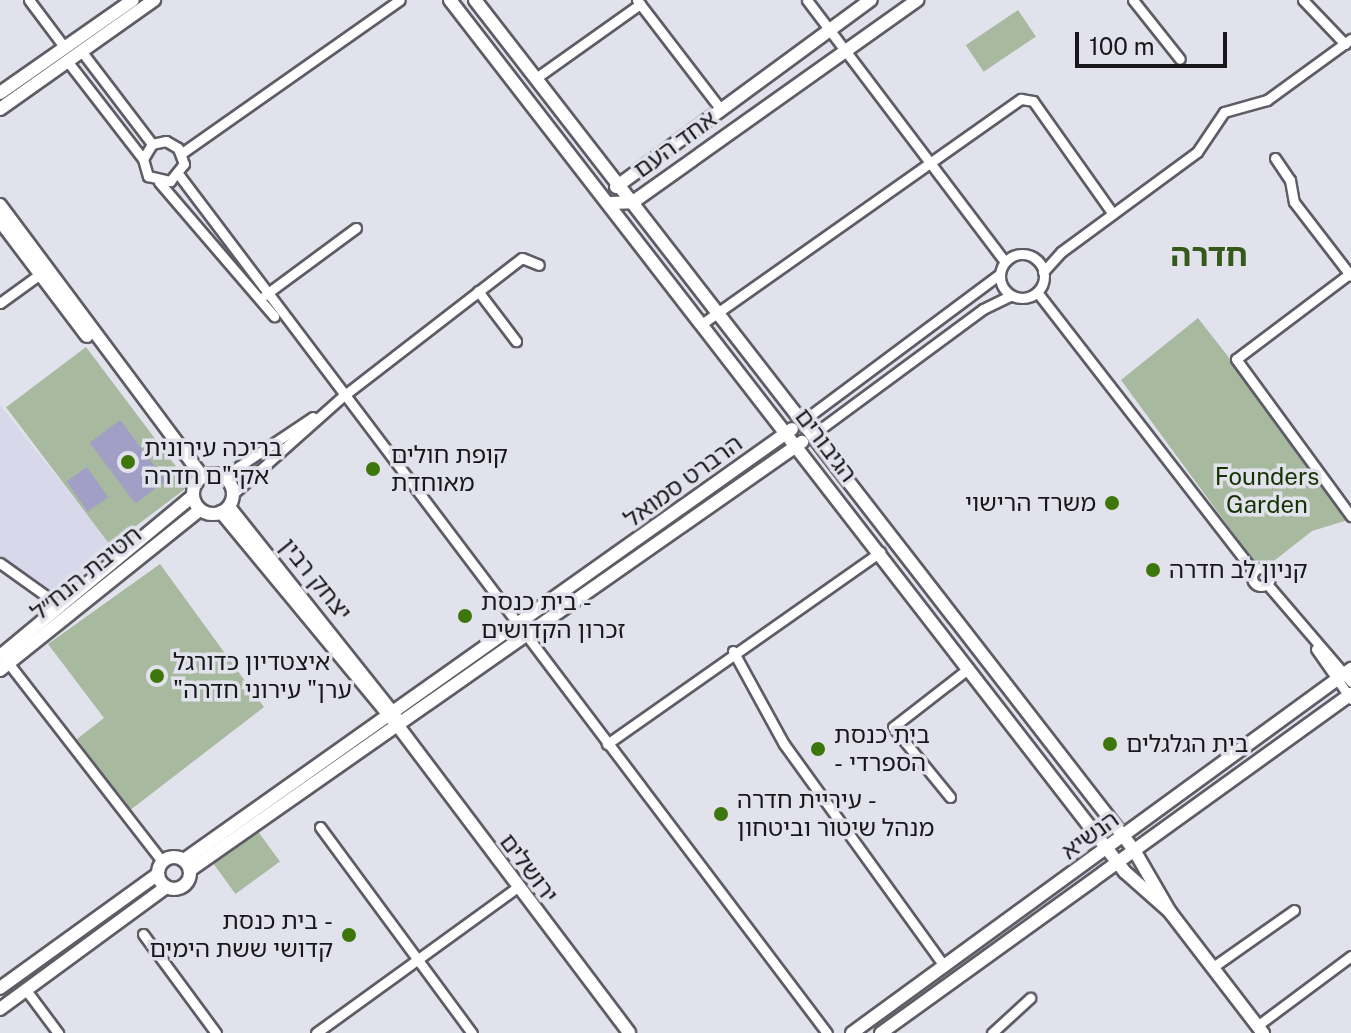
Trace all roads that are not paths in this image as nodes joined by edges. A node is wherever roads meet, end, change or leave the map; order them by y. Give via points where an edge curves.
1 (29, 0) edge
2 (133, 0) edge
3 (154, 0) edge
4 (450, 0) edge
5 (475, 0) edge
6 (807, 0) edge
7 (871, 0) edge
8 (917, 0) edge
9 (1133, 0) edge
10 (1303, 0) edge
11 (399, 2) edge
12 (638, 2) edge
13 (829, 28) junction
14 (1348, 41) edge
15 (843, 50) junction
16 (82, 52) junction
17 (67, 55) junction
18 (1180, 59) dead end
19 (536, 78) junction
20 (0, 93) edge
21 (720, 108) junction
22 (0, 109) edge
23 (152, 144) junction
24 (182, 153) junction
25 (1275, 158) dead end
26 (143, 159) junction
27 (930, 164) junction
28 (179, 175) junction
29 (159, 182) junction
30 (618, 182) junction
31 (633, 202) junction
32 (610, 203) junction
33 (0, 205) edge
34 (1113, 214) junction
35 (0, 221) edge
36 (356, 228) dead end
37 (1005, 262) junction
38 (539, 265) dead end
39 (1043, 272) junction
40 (40, 274) junction
41 (1000, 274) junction
42 (1350, 275) edge
43 (478, 291) junction
44 (1037, 292) junction
45 (265, 295) junction
46 (1010, 296) junction
47 (0, 303) edge
48 (720, 312) junction
49 (703, 323) junction
50 (516, 341) dead end
51 (342, 397) junction
52 (804, 420) junction
53 (788, 432) junction
54 (815, 433) junction
55 (798, 445) junction
56 (223, 477) junction
57 (200, 479) junction
58 (193, 496) junction
59 (228, 504) junction
60 (200, 510) junction
61 (1351, 516) edge
62 (880, 552) junction
63 (0, 563) edge
64 (60, 606) junction
65 (517, 626) junction
66 (526, 639) junction
67 (733, 651) junction
68 (3, 661) edge
69 (969, 668) junction
70 (1346, 676) edge
71 (1350, 696) edge
72 (390, 713) junction
73 (398, 726) junction
74 (607, 744) junction
75 (950, 797) dead end
76 (320, 827) dead end
77 (1124, 838) junction
78 (1108, 849) junction
79 (1134, 850) junction
80 (1118, 862) junction
81 (187, 865) junction
82 (160, 868) junction
83 (166, 887) junction
84 (516, 888) junction
85 (1294, 910) dead end
86 (1170, 912) junction
87 (143, 934) dead end
88 (1351, 956) edge
89 (416, 958) junction
90 (944, 966) junction
91 (1213, 967) junction
92 (0, 988) edge
93 (26, 990) junction
94 (1030, 998) dead end
95 (0, 1009) edge
96 (1260, 1029) edge
97 (996, 1032) edge
98 (58, 1033) edge
99 (216, 1033) edge
100 (316, 1033) edge
101 (472, 1033) edge
102 (629, 1033) edge
103 (827, 1033) edge
104 (852, 1033) edge
105 (881, 1033) edge

1 - 17 street
2 - 17 street
3 - 16 street
4 - 32 street, הגיבורים
5 - 19 street, הגיבורים
6 - 13 street
7 - 13 street, אחד העם
8 - 15 street, אחד העם
9 - 18 street
10 - 14 street
11 - 24 street
12 - 19 street
12 - 21 street
13 - 15 street
13 - 21 street, אחד העם
14 - 34 street via 1267,100 1224,112 1197,152
15 - 27 street
15 - 31 street, אחד העם
16 - 17 street
16 - 23 street
17 - 20 street
17 - 22 street
17 - 26 street
19 - 30 street, הגיבורים
21 - 30 street, אחד העם
23 - 24 street via 173,143
23 - 26 street
24 - 28 street
25 - 42 street via 1290,180 1294,202
26 - 29 street via 148,176
27 - 34 street via 1021,99 1033,101
27 - 37 street
27 - 48 street
28 - 29 street
28 - 45 street
29 - 51 street
30 - 31 street, הגיבורים
30 - 32 street, אחד העם
31 - 32 street, אחד העם
31 - 48 street, הגיבורים
32 - 49 street, הגיבורים
33 - 57 street
34 - 39 street
35 - 40 street
36 - 45 street
37 - 39 street via 1017,255 1031,256
37 - 41 street
38 - 43 street via 522,258
39 - 44 street
40 - 47 street
40 - 57 street
41 - 46 street
41 - 52 street, הרברט סמואל
42 - 61 street via 1236,359
43 - 50 street
43 - 51 street
44 - 46 street via 1024,298
44 - 70 street via 1254,572 1256,585 1267,584
45 - 51 street
46 - 54 street, הרברט סמואל via 983,309
48 - 49 street
48 - 52 street, הגיבורים
49 - 53 street, הגיבורים
51 - 56 street
51 - 59 street
51 - 65 street
52 - 53 street, הרברט סמואל
52 - 54 street, הגיבורים
53 - 55 street, הגיבורים
53 - 65 street, הרברט סמואל
54 - 55 street, הרברט סמואל
54 - 77 street, הגיבורים
55 - 62 street, הגיבורים
55 - 66 street, הרברט סמואל
56 - 57 street
56 - 59 street, יצחק רבין
57 - 58 street
58 - 60 street
58 - 64 street, חטיבת הנח״ל
59 - 60 street
59 - 72 street, יצחק רבין
60 - 68 street, חטיבת הנח״ל
62 - 67 street
62 - 69 street, הגיבורים
63 - 64 street
64 - 68 street, חטיבת הנח״ל
65 - 66 street
65 - 72 street, הרברט סמואל
66 - 73 street, הרברט סמואל
66 - 74 street
67 - 74 street
67 - 90 street via 784,744
68 - 82 street
69 - 75 street via 893,727
69 - 78 street, הגיבורים
70 - 71 street
70 - 77 street, הנשיא
71 - 79 street, הנשיא
72 - 73 street, יצחק רבין
72 - 81 street, הרברט סמואל
73 - 81 street, הרברט סמואל
73 - 84 street, ירושלים
74 - 103 street
76 - 89 street
77 - 78 street, הנשיא
77 - 79 street, הגיבורים
78 - 80 street, הגיבורים
78 - 90 street, הנשיא
79 - 80 street, הנשיא
79 - 86 street, הגיבורים
80 - 86 street, הגיבורים
80 - 105 street, הנשיא
81 - 82 street via 170,856
81 - 83 street via 181,887
82 - 83 street
82 - 92 street
83 - 93 street
84 - 89 street
84 - 102 street, ירושלים
85 - 91 street
86 - 91 street, הגיבורים
87 - 99 street
88 - 96 street
89 - 100 street
89 - 101 street
90 - 104 street, הנשיא
91 - 96 street, הגיבורים
93 - 95 street
93 - 98 street
94 - 97 street

